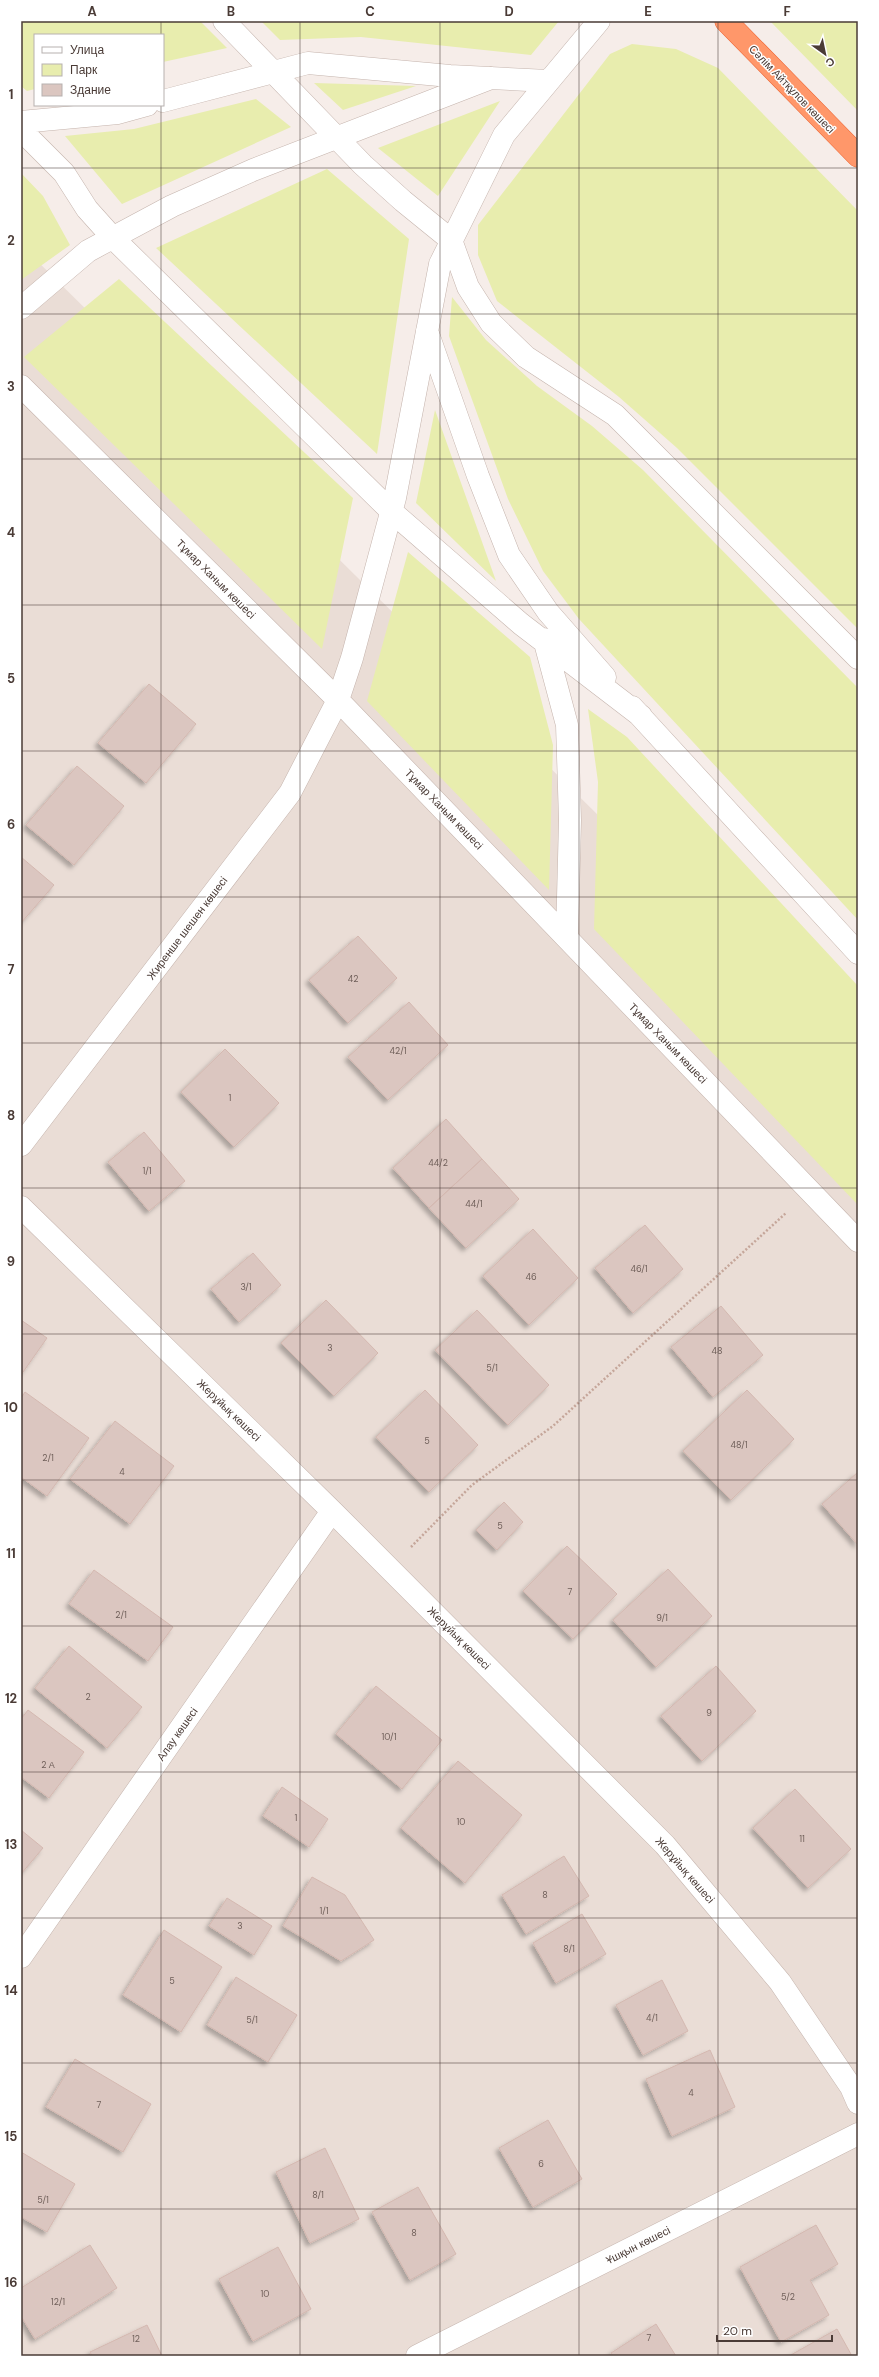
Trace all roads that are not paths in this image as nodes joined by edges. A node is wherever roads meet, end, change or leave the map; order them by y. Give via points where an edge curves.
1 (224, 21) edge
2 (599, 21) edge
3 (726, 21) edge
4 (275, 72) junction
5 (491, 78) junction
6 (548, 81) junction
7 (164, 101) edge
8 (143, 106) edge
9 (21, 122) edge
10 (21, 130) edge
11 (335, 138) junction
12 (858, 156) edge
13 (113, 238) junction
14 (451, 240) junction
15 (21, 308) edge
16 (427, 330) junction
17 (21, 386) edge
18 (391, 511) junction
19 (509, 555) junction
20 (546, 644) junction
21 (858, 658) edge
22 (338, 700) junction
23 (641, 716) junction
24 (567, 937) junction
25 (858, 953) edge
26 (21, 1145) edge
27 (21, 1207) edge
28 (858, 1241) edge
29 (332, 1511) junction
30 (21, 1957) edge
31 (858, 2103) edge
32 (858, 2134) edge
33 (417, 2356) edge

1 - 4 street
2 - 6 street, Жиренше шешен көшесі
3 - 12 highway, Сәлім Айтқұлов көшесі
4 - 5 street via 308,63
4 - 7 street
4 - 11 street
5 - 6 street
5 - 11 street
6 - 14 street, Жиренше шешен көшесі via 504,135
8 - 9 street via 118,113
10 - 13 street via 64,173 87,209
11 - 13 street via 172,206
11 - 14 street via 403,202
13 - 15 street via 88,251
13 - 18 street
14 - 16 street, Жиренше шешен көшесі via 440,264
14 - 21 street via 468,287 491,323 526,356 615,415
16 - 18 street, Жиренше шешен көшесі
16 - 19 street via 478,476
17 - 22 street, Тұмар Ханым көшесі
18 - 20 street
18 - 22 street, Жиренше шешен көшесі via 352,658
19 - 20 street
19 - 23 street via 548,612
20 - 23 street
20 - 24 street via 567,725 570,820
22 - 24 street, Тұмар Ханым көшесі
22 - 26 street, Жиренше шешен көшесі via 290,793
23 - 25 street
24 - 28 street, Тұмар Ханым көшесі
27 - 29 street, Жерұйық көшесі
29 - 30 street, Алау көшесі
29 - 31 street, Жерұйық көшесі via 665,1845 780,1982 851,2087
32 - 33 street, Ұшқын көшесі

